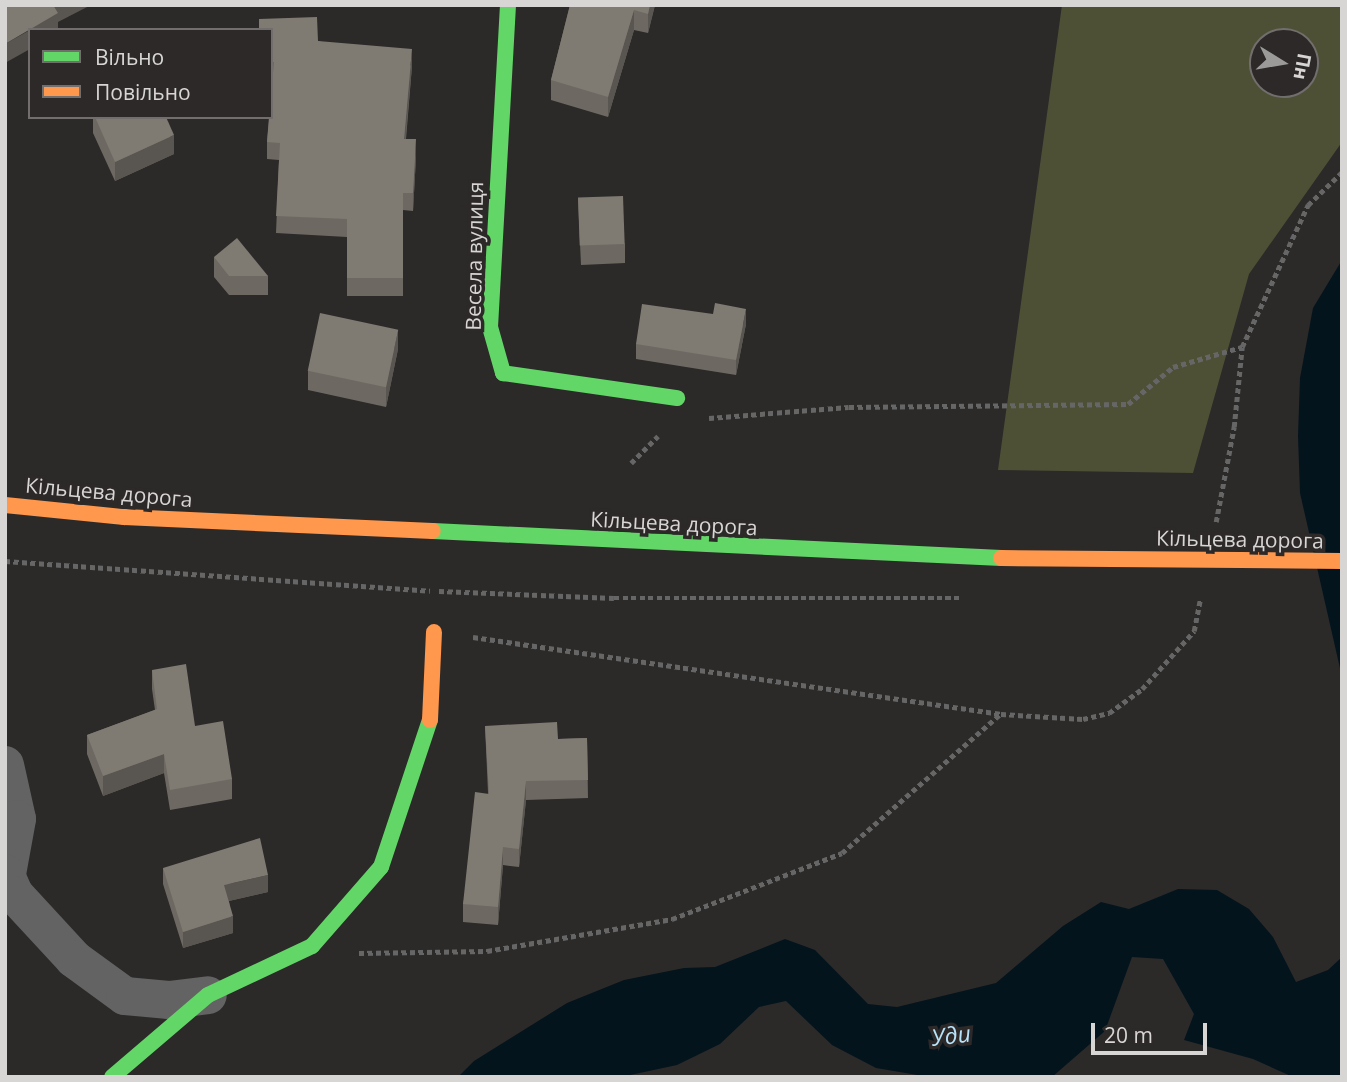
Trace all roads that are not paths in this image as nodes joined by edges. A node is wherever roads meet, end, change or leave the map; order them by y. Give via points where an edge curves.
1 (508, 5) edge
2 (677, 398) dead end
3 (5, 491) edge
4 (5, 505) edge
5 (124, 517) junction
6 (5, 520) edge
7 (1342, 561) edge
8 (435, 632) road end
9 (5, 765) edge
10 (6, 873) edge
11 (208, 995) junction
12 (112, 1077) edge

1 - 2 main road, Весела вулиця via 490,327 503,373
3 - 5 main road
4 - 5 main road, Кільцева дорога
5 - 6 main road
5 - 7 main road, Кільцева дорога, bridge via 1001,558
8 - 11 main road via 433,709 381,867 312,946
9 - 10 street via 17,819
10 - 11 street via 15,895 74,959 125,996 169,1000
11 - 12 main road

